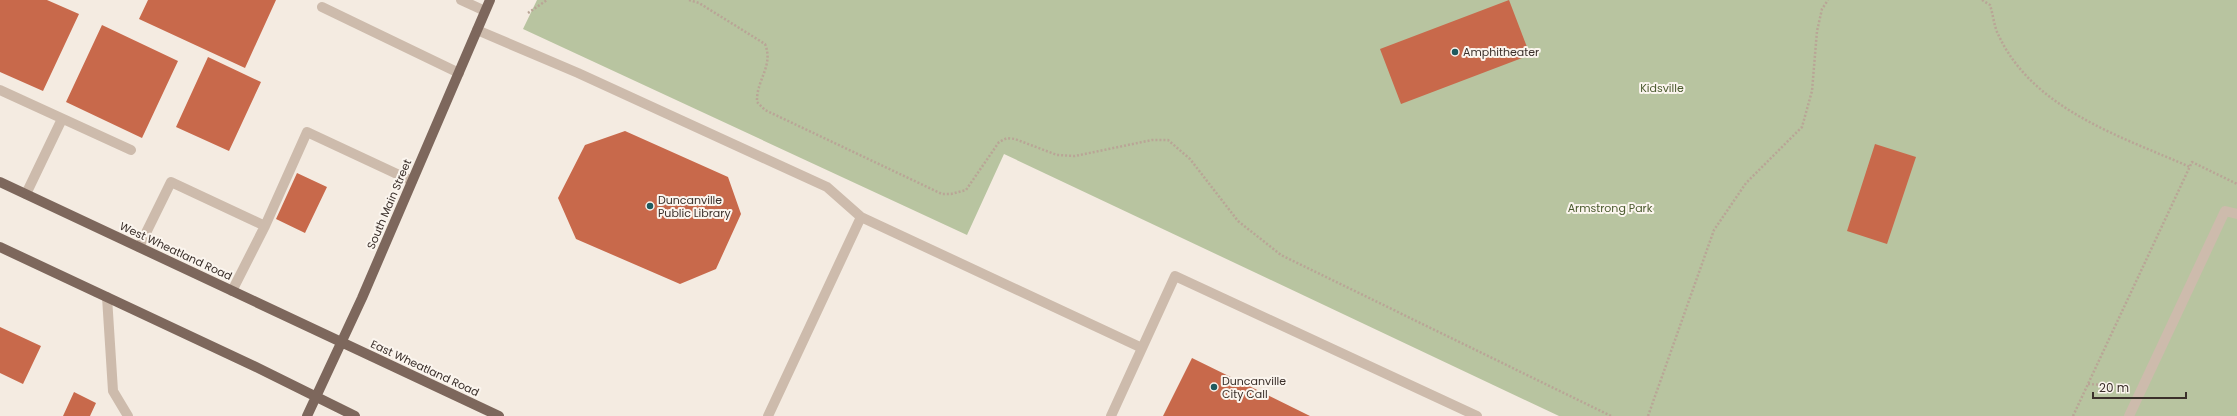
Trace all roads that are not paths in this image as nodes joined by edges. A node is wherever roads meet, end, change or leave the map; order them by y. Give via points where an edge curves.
1 (461, 0) edge
2 (490, 0) edge
3 (322, 7) dead end
4 (485, 11) junction
5 (477, 30) junction
6 (459, 73) junction
7 (0, 90) edge
8 (62, 119) junction
9 (131, 150) dead end
10 (412, 181) junction
11 (0, 182) edge
12 (26, 194) junction
13 (2237, 214) edge
14 (861, 217) junction
15 (265, 226) junction
16 (0, 247) edge
17 (139, 247) junction
18 (232, 291) junction
19 (107, 297) junction
20 (341, 342) junction
21 (1142, 348) junction
22 (315, 398) junction
23 (128, 416) edge
24 (307, 416) edge
25 (355, 416) edge
26 (498, 416) edge
27 (768, 416) edge
28 (1111, 416) edge
29 (1477, 416) edge
30 (2128, 416) edge

1 - 4 lane
2 - 4 main road, South Main Street
3 - 6 lane
4 - 5 main road, South Main Street
5 - 6 main road, South Main Street
5 - 14 lane via 578,72 827,187
6 - 10 main road, South Main Street
7 - 8 lane
8 - 9 lane
8 - 12 lane
10 - 15 lane via 307,132
10 - 20 main road, South Main Street
11 - 12 main road, West Wheatland Road
12 - 17 main road, West Wheatland Road
13 - 30 lane via 2225,211
14 - 21 lane
14 - 27 lane
15 - 17 lane via 171,182
15 - 18 lane
16 - 19 main road
17 - 18 main road, West Wheatland Road
18 - 20 main road, West Wheatland Road
19 - 22 main road via 256,367
19 - 23 lane via 113,391
20 - 22 main road, South Main Street
20 - 26 main road, East Wheatland Road
21 - 28 lane
21 - 29 lane via 1175,276
22 - 24 main road, South Main Street
22 - 25 main road

